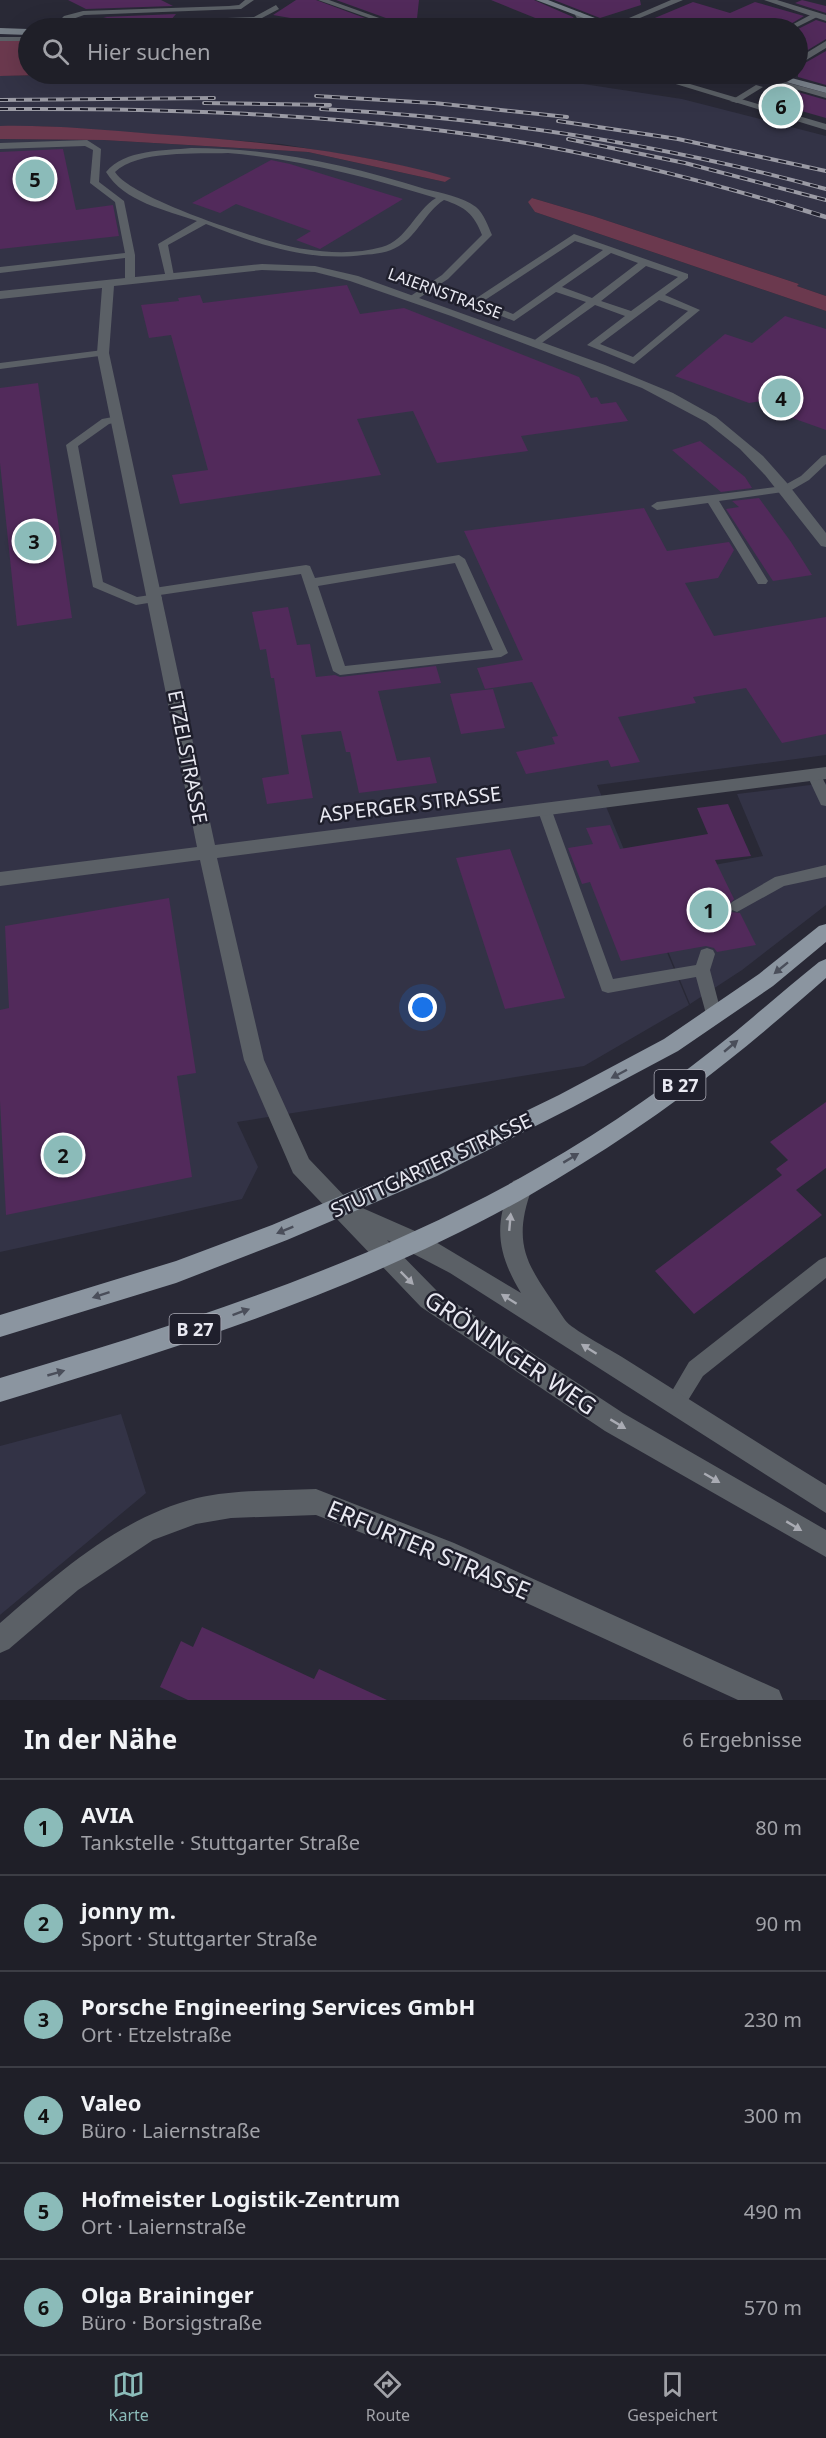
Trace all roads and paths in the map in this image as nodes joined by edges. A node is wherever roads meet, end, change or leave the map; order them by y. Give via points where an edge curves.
1 (184, 0) edge
2 (232, 0) edge
3 (250, 0) edge
4 (322, 0) edge
5 (540, 0) edge
6 (679, 0) edge
7 (768, 0) edge
8 (276, 7) dead end
9 (579, 15) junction
10 (822, 16) edge
11 (67, 18) edge
12 (137, 18) edge
13 (179, 18) dead end
14 (258, 18) edge
15 (374, 18) edge
16 (581, 18) edge
17 (586, 18) edge
18 (635, 18) edge
19 (0, 31) edge
20 (18, 32) edge
21 (0, 39) edge
22 (18, 39) edge
23 (826, 44) edge
24 (808, 56) edge
25 (680, 84) edge
26 (783, 84) edge
27 (806, 84) edge
28 (759, 87) dead end
29 (826, 90) edge
30 (826, 96) edge
31 (734, 101) junction
32 (826, 127) edge
33 (0, 146) edge
34 (443, 197) junction
35 (205, 221) junction
36 (610, 250) junction
37 (130, 255) junction
38 (645, 262) junction
39 (0, 270) edge
40 (168, 276) junction
41 (130, 280) junction
42 (108, 283) junction
43 (555, 288) junction
44 (0, 295) edge
45 (658, 296) junction
46 (413, 299) junction
47 (593, 301) junction
48 (632, 315) junction
49 (536, 344) junction
50 (103, 353) junction
51 (0, 366) edge
52 (118, 419) junction
53 (826, 458) edge
54 (786, 489) junction
55 (712, 499) junction
56 (657, 506) dead end
57 (826, 543) edge
58 (762, 581) dead end
59 (311, 583) junction
60 (155, 595) junction
61 (820, 774) edge
62 (826, 801) edge
63 (544, 811) junction
64 (207, 852) junction
65 (826, 872) edge
66 (0, 879) edge
67 (737, 906) dead end
68 (826, 931) edge
69 (826, 967) edge
70 (714, 1016) junction
71 (521, 1188) junction
72 (339, 1208) junction
73 (416, 1242) junction
74 (385, 1256) junction
75 (826, 1266) edge
76 (0, 1326) edge
77 (559, 1329) junction
78 (0, 1390) edge
79 (675, 1403) junction
80 (826, 1500) edge
81 (826, 1545) edge
82 (0, 1640) edge
83 (770, 1700) edge

1 - 2 lane
3 - 11 lane via 241,7 83,13
4 - 15 lane
5 - 9 street
6 - 18 street
7 - 10 street
8 - 14 lane
9 - 16 street
9 - 17 street
12 - 13 lane
19 - 20 street
21 - 22 lane
23 - 24 street
25 - 31 street
26 - 30 lane
27 - 29 street
28 - 31 lane
31 - 32 street
33 - 37 lane via 87,143 97,149 94,183 119,201
34 - 35 lane via 427,208 396,244 359,254 330,255 281,248
34 - 35 lane via 312,161 221,150 138,158 116,164 110,172 112,180 141,197
34 - 46 lane via 478,213 487,236 445,277
35 - 40 lane via 163,244
36 - 38 lane
36 - 43 lane
36 - 43 lane via 574,237 474,303 514,318
37 - 39 lane
37 - 41 lane
38 - 45 lane via 685,276
38 - 47 lane
40 - 41 street, LAIERNSTRASSE
40 - 46 street, LAIERNSTRASSE via 292,267 334,272
41 - 42 street, LAIERNSTRASSE
42 - 44 street, LAIERNSTRASSE
42 - 50 street, ETZELSTRASSE
43 - 47 lane
45 - 48 lane
45 - 48 lane via 695,310 634,361 592,345
46 - 49 street, LAIERNSTRASSE
47 - 48 lane
47 - 49 lane
49 - 54 street, LAIERNSTRASSE via 649,387 701,413 753,453
50 - 51 lane
50 - 52 street, ETZELSTRASSE
52 - 60 street, ETZELSTRASSE
52 - 60 lane via 106,421 72,445 97,585 136,601
53 - 54 lane
54 - 55 lane
54 - 57 street, LAIERNSTRASSE
55 - 56 lane
55 - 58 lane
59 - 59 lane via 340,672 501,653 459,559
59 - 60 lane via 306,569
60 - 64 street, ETZELSTRASSE
61 - 62 lane
61 - 63 street, ASPERGER STRASSE
63 - 64 street, ASPERGER STRASSE
63 - 70 lane via 608,986 705,962
64 - 66 street, ASPERGER STRASSE
64 - 72 street, ETZELSTRASSE via 263,1086 305,1173
65 - 67 lane via 780,881
68 -> 70 main road, STUTTGARTER STRASSE / B 27
71 -> 69 main road, B 27 via 699,1072
70 -> 72 main road, STUTTGARTER STRASSE / B 27 via 670,1045 566,1101 429,1169
71 - 73 main road, B 27
77 -> 71 street, GRÖNINGER WEG via 514,1260 510,1224
72 - 73 street, GRÖNINGER WEG
72 - 74 street, GRÖNINGER WEG
72 -> 76 main road, STUTTGARTER STRASSE / B 27 via 176,1272
73 - 74 main road, B 27
77 -> 73 street, GRÖNINGER WEG
78 -> 74 main road, B 27 via 205,1325
74 -> 81 street, GRÖNINGER WEG via 429,1299 614,1422
75 - 79 lane via 696,1369
79 -> 77 street, GRÖNINGER WEG
79 - 80 street, GRÖNINGER WEG
82 - 83 street, ERFURTER STRASSE via 69,1581 145,1530 196,1511 231,1505 316,1502 445,1552

